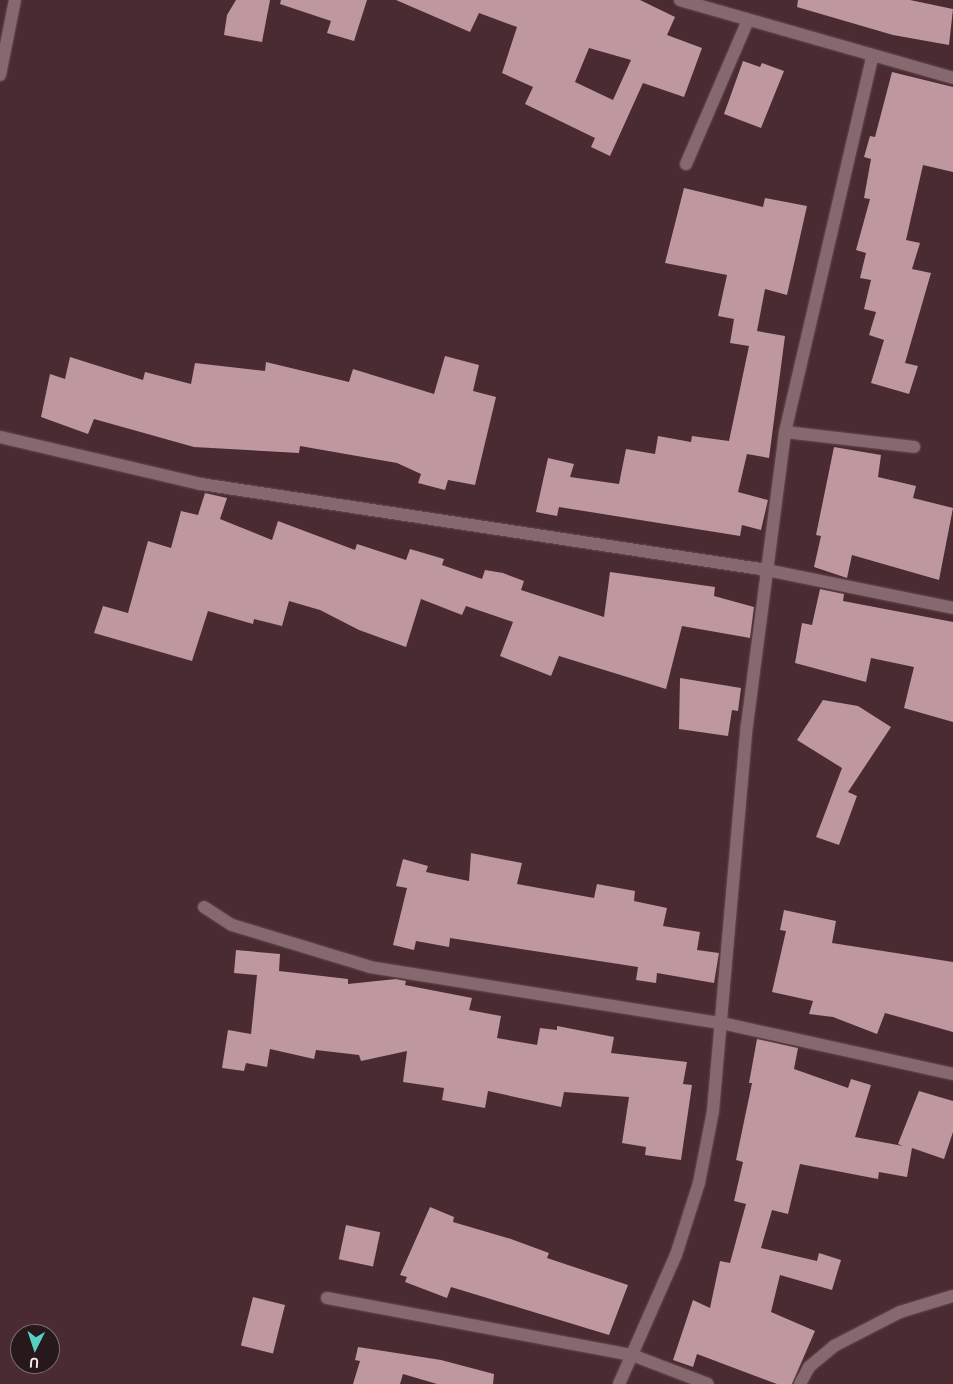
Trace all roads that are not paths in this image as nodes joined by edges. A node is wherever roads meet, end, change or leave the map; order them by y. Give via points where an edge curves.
1 (15, 0) edge
2 (680, 0) edge
3 (748, 20) junction
4 (872, 57) junction
5 (0, 75) edge
6 (953, 78) edge
7 (686, 164) dead end
8 (785, 432) junction
9 (0, 437) edge
10 (914, 447) dead end
11 (767, 570) junction
12 (953, 608) edge
13 (204, 907) dead end
14 (721, 1023) junction
15 (953, 1074) edge
16 (953, 1296) edge
17 (327, 1298) dead end
18 (632, 1355) junction
19 (620, 1384) edge
20 (708, 1384) edge
21 (800, 1384) edge

1 - 5 street
2 - 3 street
3 - 4 street
3 - 7 street
4 - 6 street
4 - 8 street
8 - 10 street
8 - 11 street
9 - 11 street via 201,484
11 - 12 street
11 - 14 street via 747,725
13 - 14 street via 232,925 370,966
14 - 15 street
14 - 18 street via 714,1111 699,1183 676,1256
16 - 21 street via 900,1312 834,1346 808,1367
17 - 18 street
18 - 19 street
18 - 20 street

